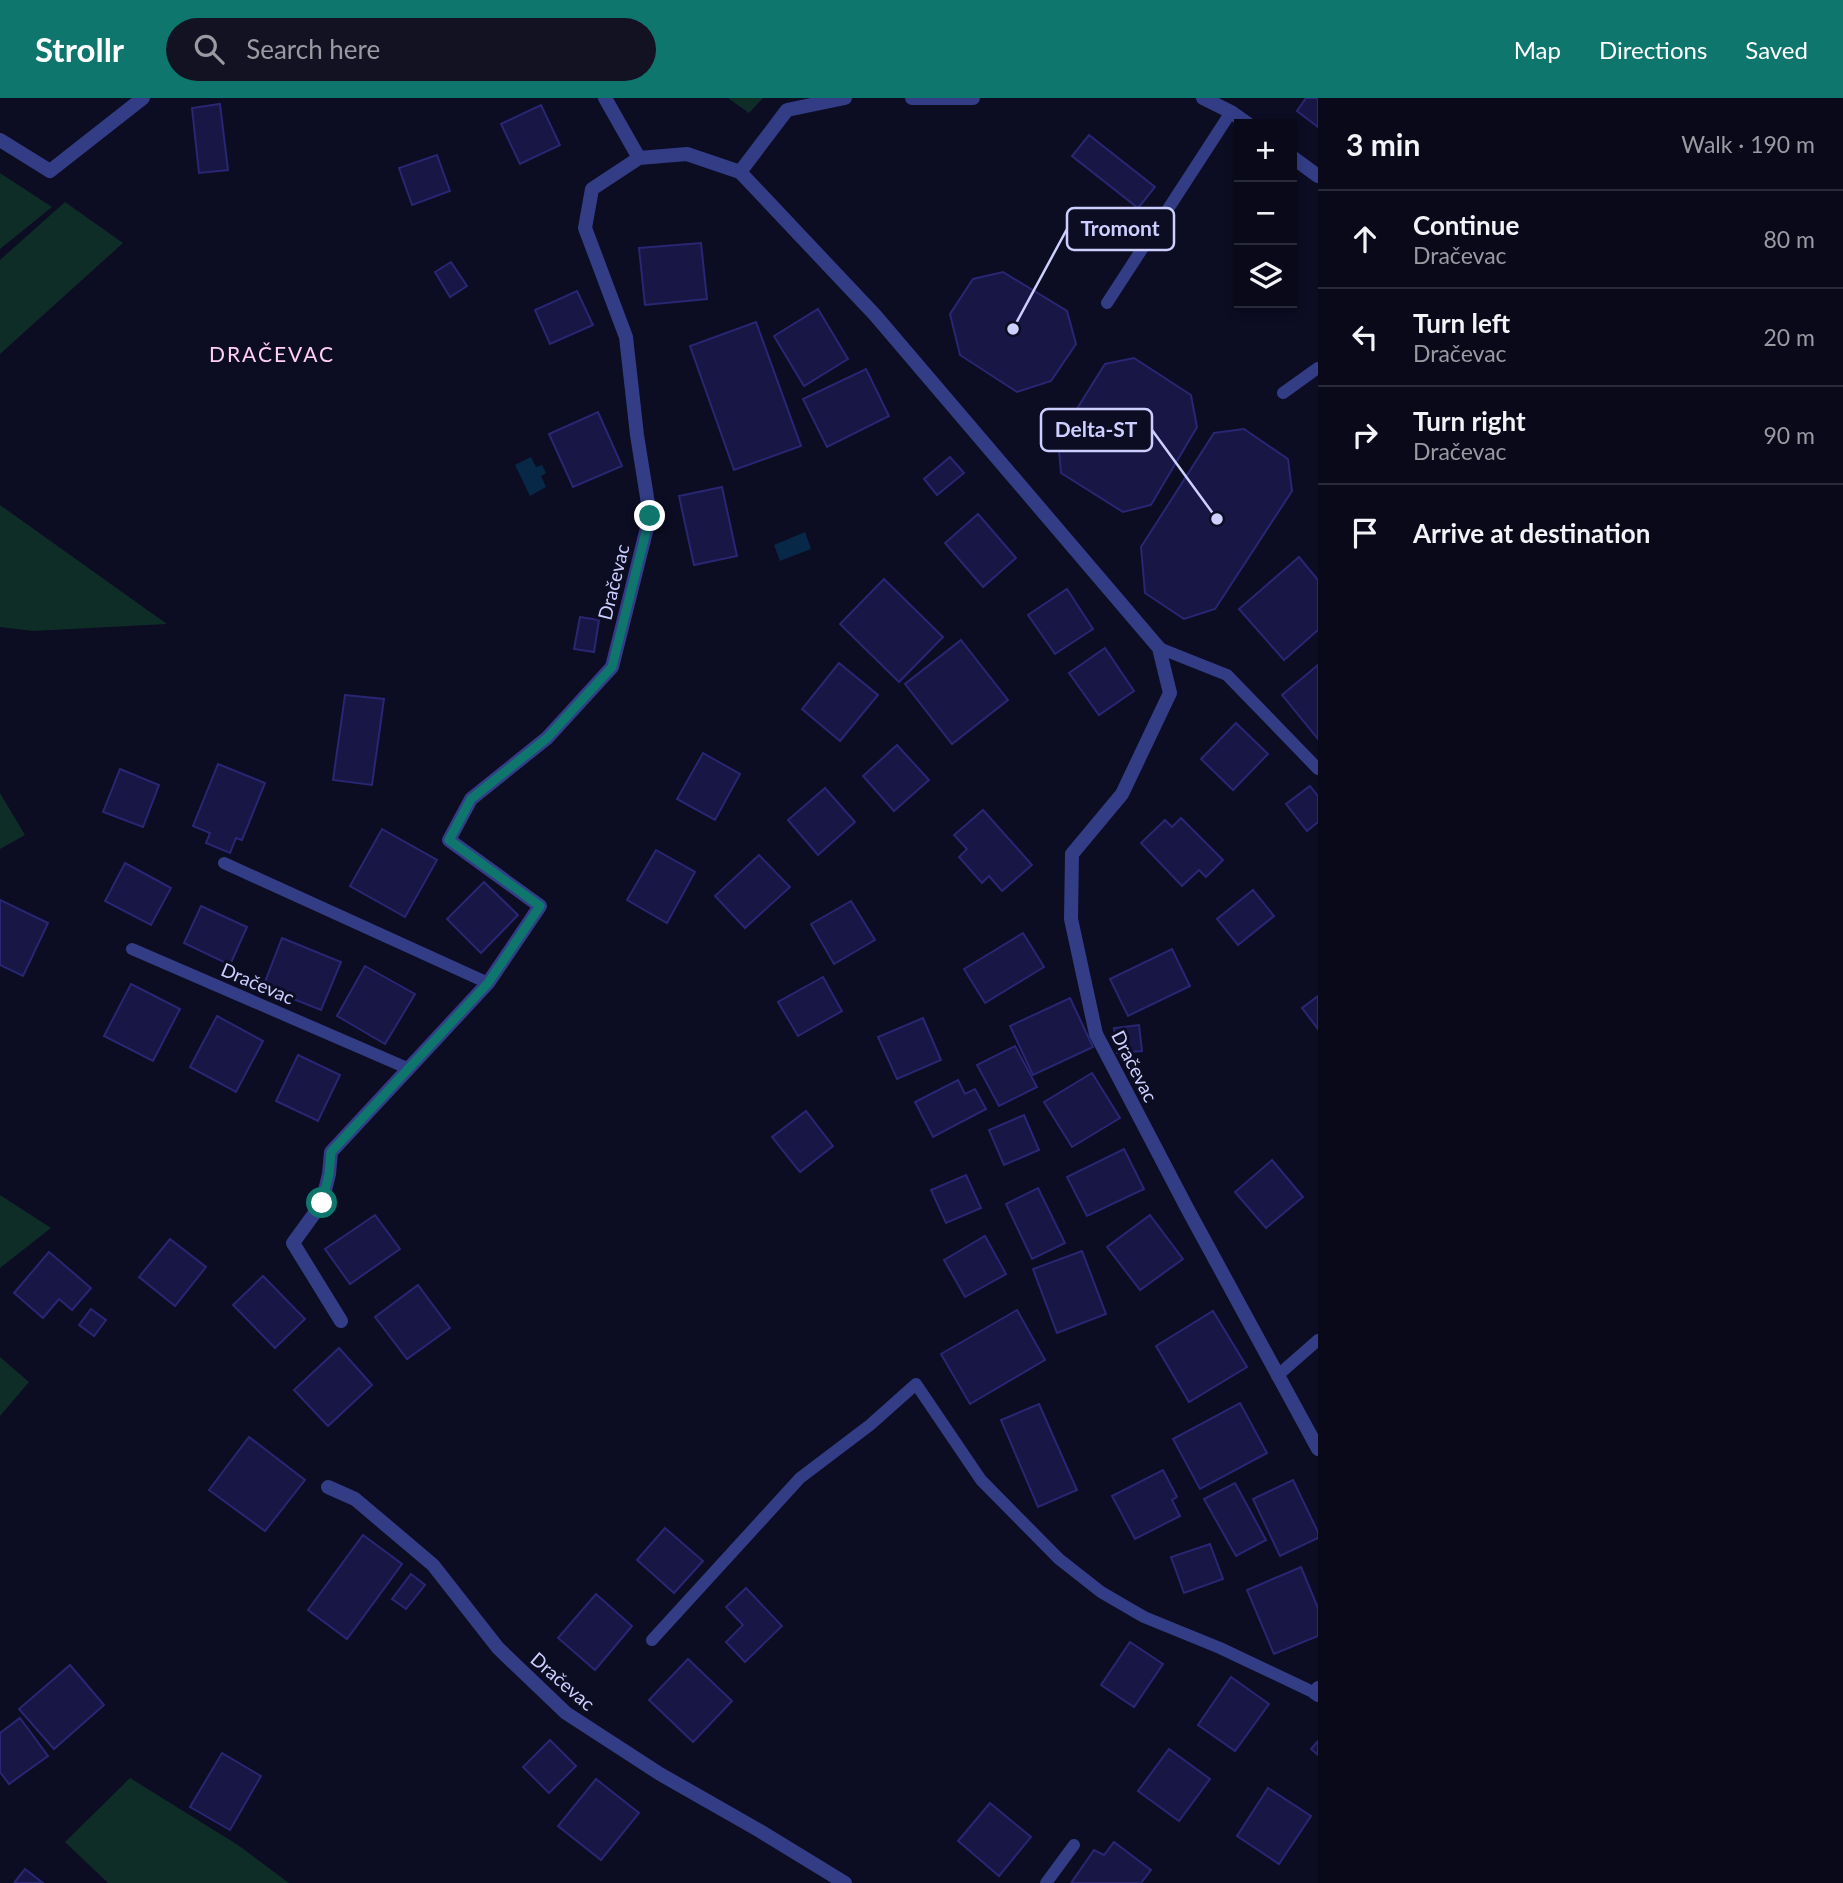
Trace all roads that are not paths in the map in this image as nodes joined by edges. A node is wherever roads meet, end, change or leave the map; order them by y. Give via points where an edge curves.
1 (143, 98) edge
2 (604, 98) edge
3 (845, 98) edge
4 (912, 98) edge
5 (973, 98) edge
6 (1203, 98) edge
7 (1231, 112) junction
8 (1241, 119) edge
9 (0, 140) edge
10 (639, 158) junction
11 (1297, 161) edge
12 (740, 172) junction
13 (1318, 176) edge
14 (1107, 303) dead end
15 (1318, 368) edge
16 (1283, 393) dead end
17 (1159, 648) junction
18 (1318, 768) edge
19 (224, 863) dead end
20 (132, 950) dead end
21 (488, 983) junction
22 (407, 1068) junction
23 (341, 1321) dead end
24 (1318, 1340) edge
25 (1277, 1376) junction
26 (1318, 1448) edge
27 (328, 1487) dead end
28 (652, 1640) dead end
29 (1317, 1692) edge
30 (1074, 1846) dead end
31 (845, 1883) edge
32 (1046, 1883) edge

1 - 9 street via 50,171
2 - 10 street
3 - 12 street via 787,110
4 - 5 street
6 - 7 street
7 - 8 street
7 - 14 lane
10 - 12 street, Dračevac via 687,154
10 - 21 street, Dračevac via 592,189 585,228 626,337 650,516 612,667 547,738 471,799 449,840 540,906
11 - 13 street
12 - 17 street, Dračevac via 875,315
15 - 16 lane
17 - 18 lane, Dračevac via 1227,676
17 - 25 street, Dračevac via 1170,693 1122,794 1072,854 1071,919 1096,1034
19 - 21 lane
20 - 22 lane, Dračevac
21 - 22 street, Dračevac
22 - 23 street, Dračevac via 331,1152 322,1203 293,1243
24 - 25 lane
25 - 26 street, Dračevac
27 - 31 street, Dračevac via 355,1499 433,1565 498,1648 566,1713
28 - 29 lane via 800,1478 916,1384 981,1480 1059,1559 1144,1616
30 - 32 lane

